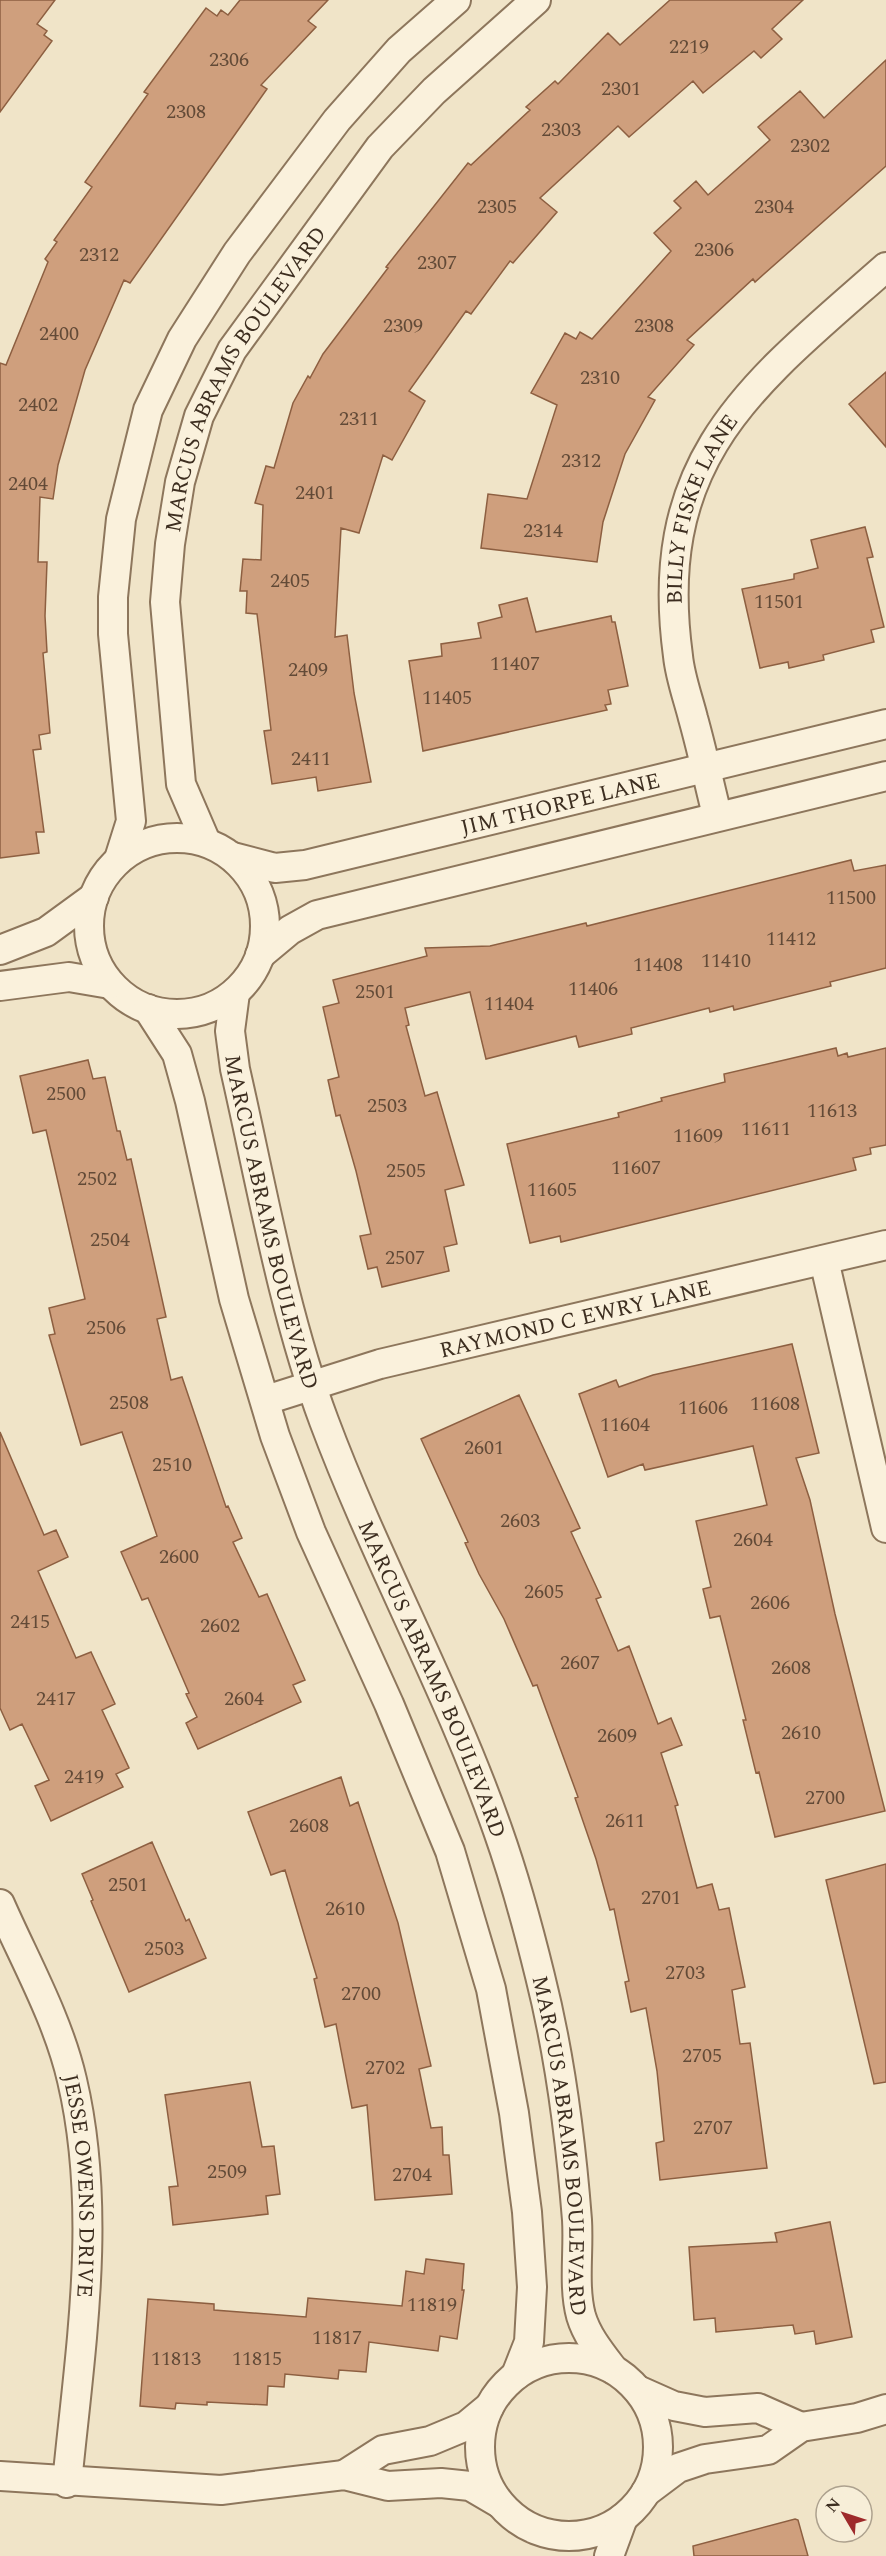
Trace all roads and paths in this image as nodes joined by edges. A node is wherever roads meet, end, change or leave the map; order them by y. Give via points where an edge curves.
1 (456, 0) edge
2 (536, 0) edge
3 (886, 267) edge
4 (886, 724) edge
5 (706, 766) junction
6 (886, 776) edge
7 (717, 815) junction
8 (206, 842) junction
9 (233, 857) junction
10 (119, 859) junction
11 (94, 897) junction
12 (0, 950) edge
13 (260, 955) junction
14 (111, 984) junction
15 (0, 986) edge
16 (235, 993) junction
17 (148, 1009) junction
18 (886, 1245) edge
19 (824, 1260) junction
20 (311, 1383) junction
21 (266, 1400) junction
22 (886, 1528) edge
23 (0, 1904) edge
24 (613, 2368) junction
25 (516, 2375) junction
26 (638, 2390) junction
27 (489, 2407) junction
28 (886, 2409) edge
29 (801, 2427) junction
30 (344, 2475) junction
31 (0, 2476) edge
32 (67, 2482) junction
33 (646, 2492) junction
34 (499, 2503) junction
35 (623, 2518) junction
36 (527, 2526) junction
37 (547, 2556) edge
38 (609, 2556) edge

1 - 10 street via 399,50 337,120 237,253 182,339 148,410 122,519 114,597 113,634 131,821
2 - 8 street, MARCUS ABRAMS BOULEVARD via 434,91 380,147 232,350 199,416 180,482 165,602 181,784
3 - 5 street, BILLY FISKE LANE via 768,371 711,444 692,486 681,527 673,594 678,658
4 - 5 street, JIM THORPE LANE
5 - 7 street, BILLY FISKE LANE
5 - 9 street, JIM THORPE LANE via 304,865 275,868
6 - 7 street
7 - 13 street via 317,915 290,930
8 - 9 street
8 - 10 street via 191,838 161,840
9 - 13 street via 260,894 266,924
10 - 11 street
11 - 12 street via 46,932
11 - 14 street via 90,943
13 - 16 street
14 - 15 street via 69,977
14 - 17 street
16 - 17 street via 194,1013
16 - 20 street, MARCUS ABRAMS BOULEVARD via 231,1032 235,1069
17 - 21 street, MARCUS ABRAMS BOULEVARD via 177,1054 234,1299
18 - 19 street, RAYMOND C EWRY LANE
19 - 20 street, RAYMOND C EWRY LANE
19 - 22 street
20 - 21 street, RAYMOND C EWRY LANE
20 - 24 street, MARCUS ABRAMS BOULEVARD via 348,1481 465,1746 524,1911 542,1985 565,2118 577,2222 581,2314 592,2342
21 - 25 street, MARCUS ABRAMS BOULEVARD via 310,1532 389,1704 450,1851 491,1989 514,2113 532,2287 529,2342
23 - 32 street, JESSE OWENS DRIVE via 72,2079 87,2176 86,2280
24 - 25 street via 589,2360 563,2358 539,2363
24 - 26 street
25 - 27 street
26 - 29 street via 674,2406 705,2412 758,2408
26 - 33 street via 652,2414 658,2440 656,2467
27 - 30 street via 466,2426 430,2441 383,2450
27 - 34 street via 481,2431 480,2457 486,2481
28 - 29 street
29 - 33 street via 768,2450 705,2459 678,2468
30 - 32 street via 220,2490
30 - 34 street via 388,2486 470,2486
31 - 32 street
33 - 35 street
34 - 36 street
35 - 36 street via 600,2531 576,2536 551,2535
35 - 38 street
36 - 37 street

